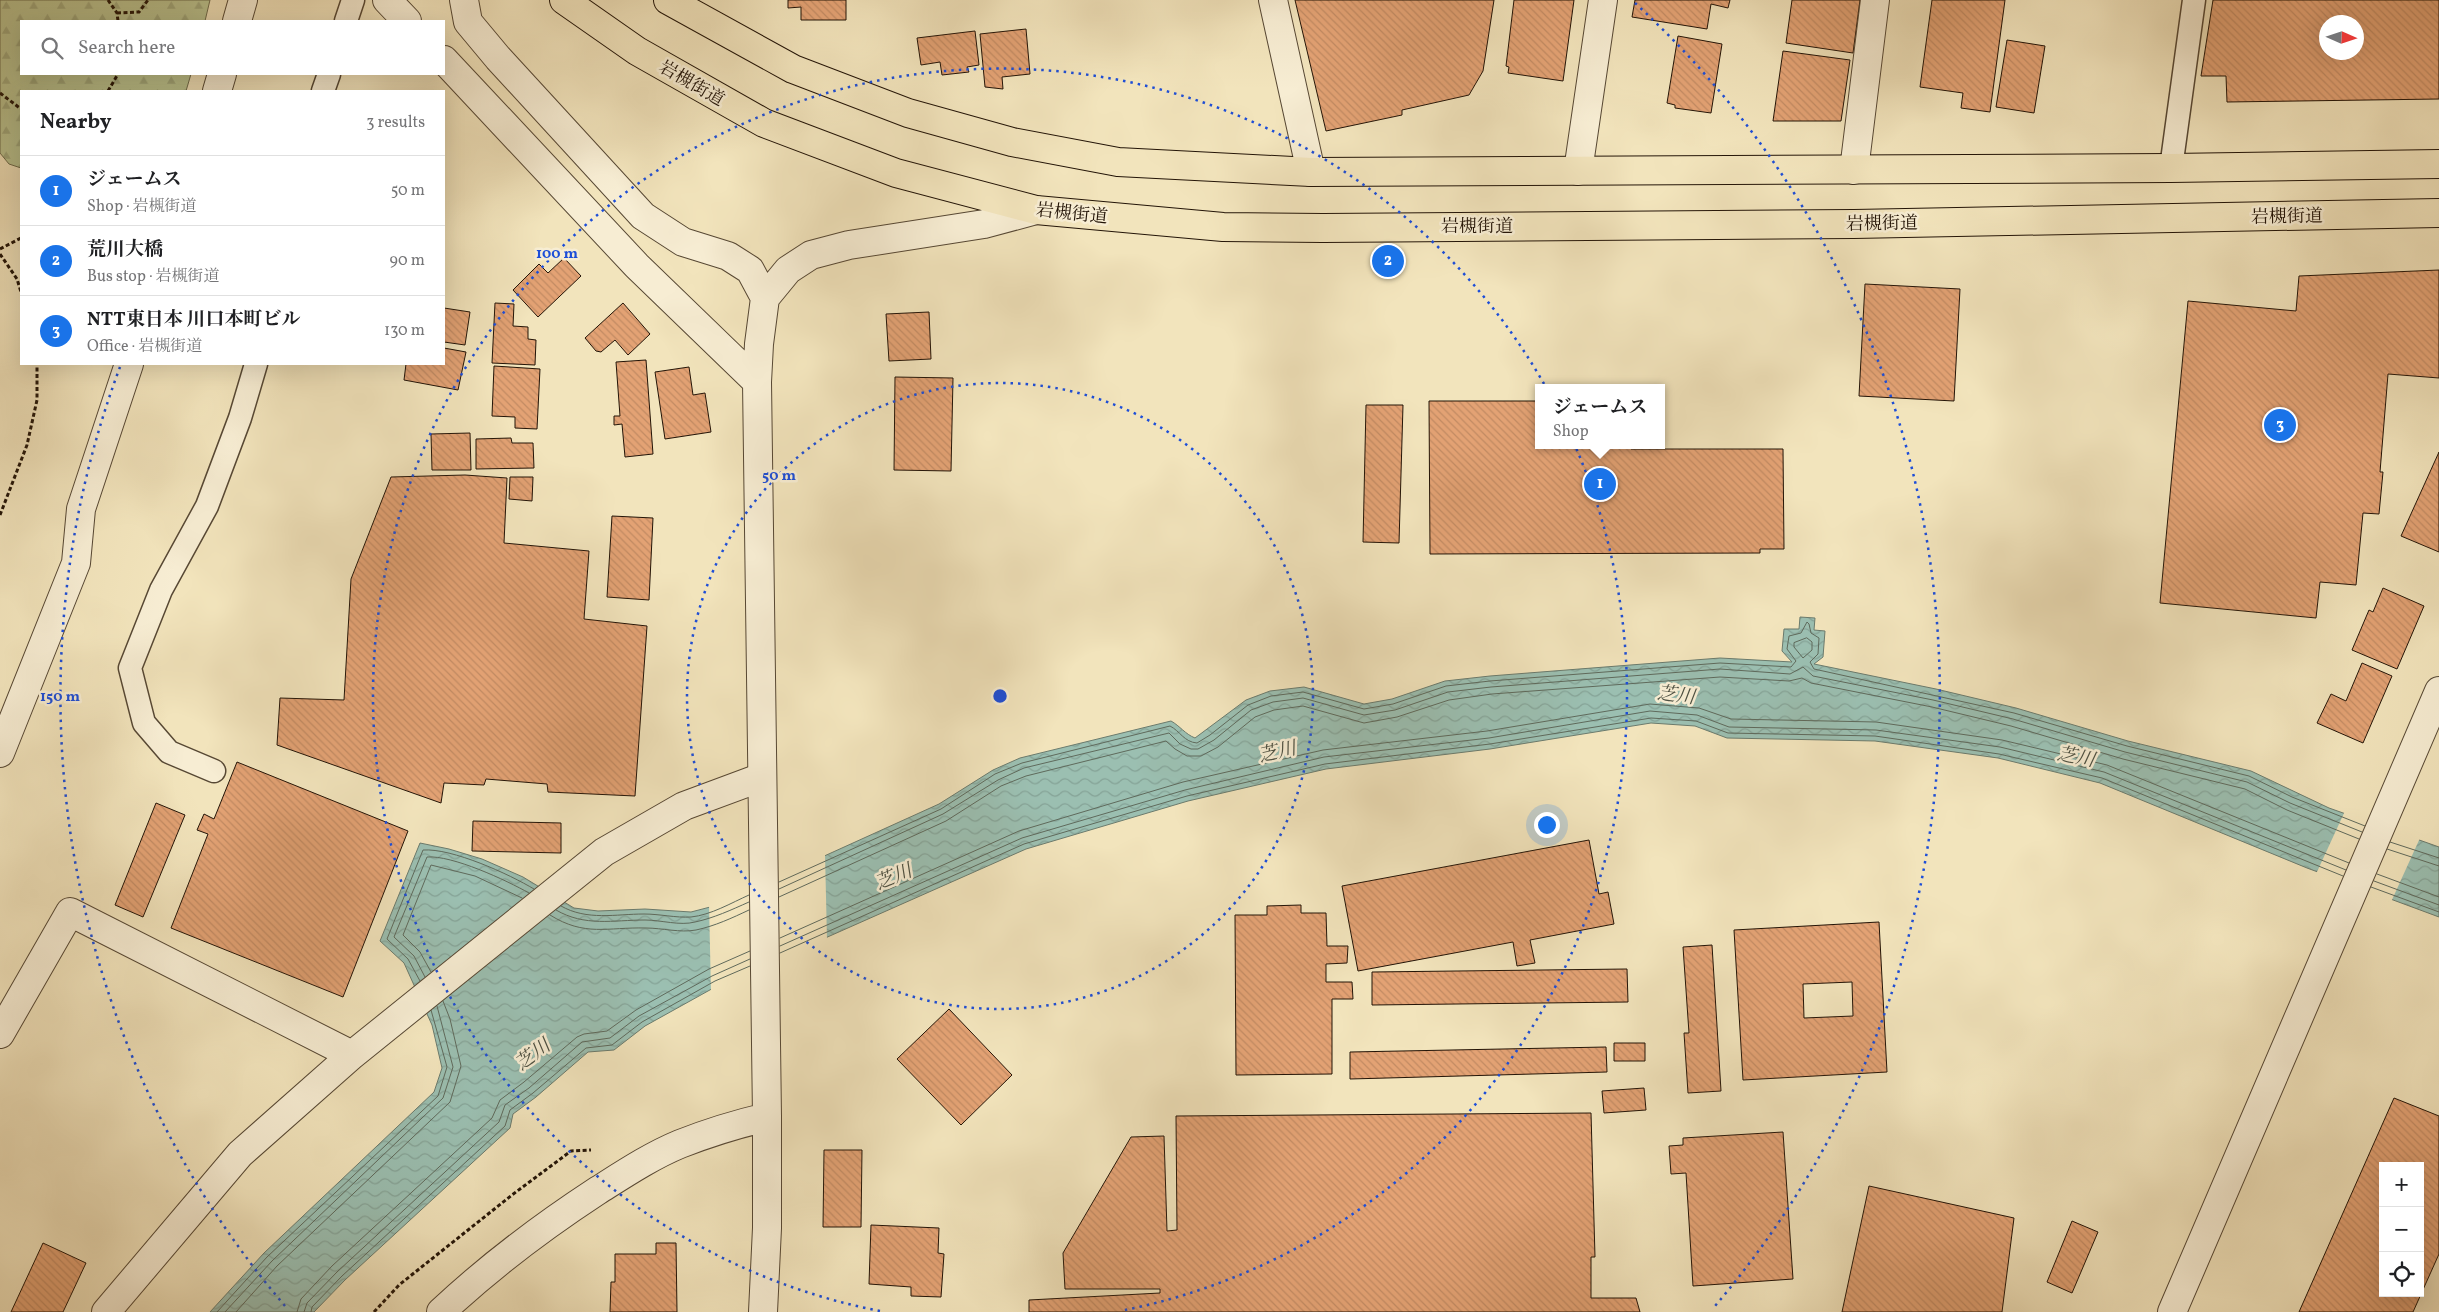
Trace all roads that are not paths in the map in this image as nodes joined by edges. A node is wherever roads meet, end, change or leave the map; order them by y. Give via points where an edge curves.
1 (243, 0) edge
2 (353, 0) edge
3 (387, 0) edge
4 (464, 0) edge
5 (564, 0) edge
6 (668, 0) edge
7 (1273, 0) edge
8 (1603, 0) edge
9 (1875, 0) edge
10 (2194, 0) edge
11 (237, 20) edge
12 (346, 20) edge
13 (406, 20) edge
14 (445, 61) edge
15 (222, 75) edge
16 (329, 75) edge
17 (217, 90) edge
18 (323, 90) edge
19 (2439, 164) edge
20 (2171, 168) junction
21 (1854, 170) junction
22 (1578, 171) junction
23 (1311, 172) junction
24 (1036, 210) junction
25 (2439, 213) edge
26 (765, 298) junction
27 (129, 365) edge
28 (256, 365) edge
29 (757, 382) junction
30 (2439, 691) edge
31 (0, 753) edge
32 (214, 771) dead end
33 (762, 776) junction
34 (0, 1034) edge
35 (352, 1055) junction
36 (767, 1117) junction
37 (106, 1312) edge
38 (441, 1312) edge
39 (763, 1312) edge
40 (2172, 1312) edge

1 - 11 street
2 - 12 lane
3 - 13 street
4 - 26 street via 468,22 643,216 683,242 728,256 750,270
5 - 24 highway, 岩槻街道 via 637,52 764,123 896,173
6 - 23 highway via 792,69 908,113 1012,142 1118,162
7 - 23 street
8 - 22 street
9 - 21 street
10 - 20 lane
14 - 29 street via 637,266
15 - 17 street
16 - 18 lane
19 - 20 highway
20 - 21 highway
21 - 22 highway
22 - 23 highway
24 - 25 highway, 岩槻街道 via 1223,227 1323,228 1864,224
24 - 26 street via 984,224 849,245 811,255 788,270
26 - 29 street
27 - 31 street via 81,509 76,564
28 - 32 lane via 207,506 161,590 130,668 144,723 170,752
29 - 33 street
30 - 40 street
33 - 35 street via 684,806 604,852
33 - 36 street
34 - 35 street via 70,912
35 - 37 street via 240,1154
36 - 38 street via 723,1128 678,1145 633,1168 556,1218 473,1282
36 - 39 street

